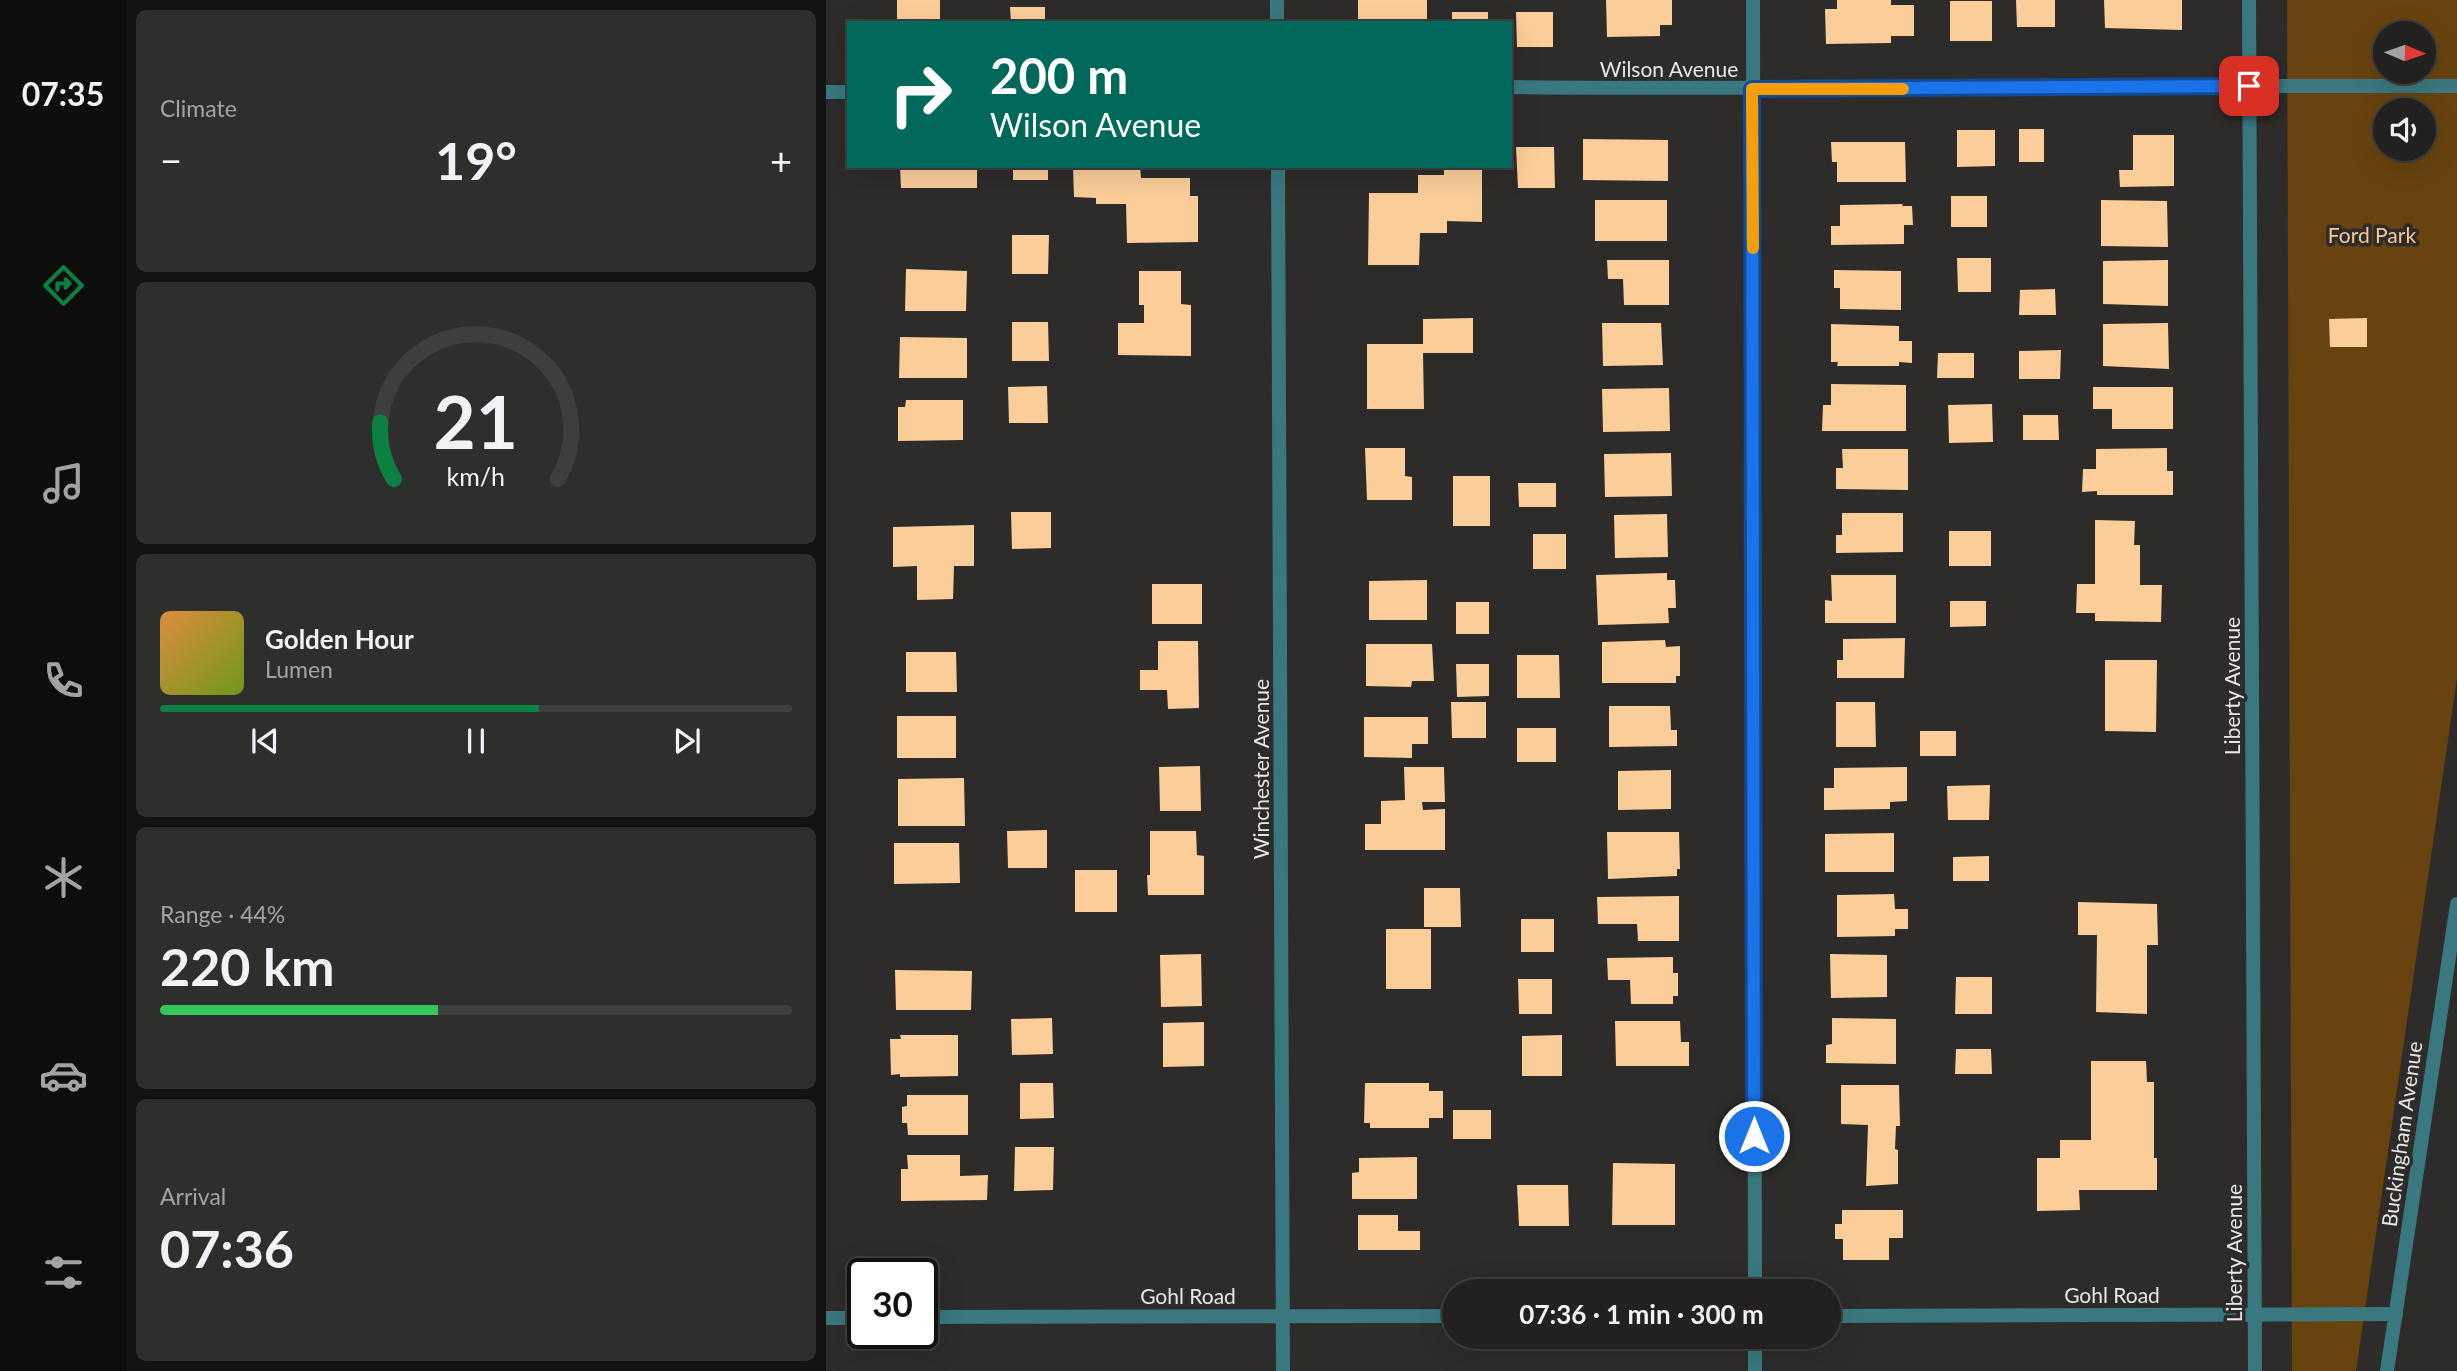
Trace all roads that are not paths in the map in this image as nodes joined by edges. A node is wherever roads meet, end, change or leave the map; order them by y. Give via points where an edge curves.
1 (1277, 0) edge
2 (1753, 0) edge
3 (2249, 0) edge
4 (1278, 21) edge
5 (2249, 86) junction
6 (2457, 86) edge
7 (1512, 88) edge
8 (1752, 89) junction
9 (826, 92) edge
10 (847, 92) edge
11 (1278, 168) edge
12 (2457, 904) edge
13 (1755, 1279) edge
14 (2396, 1314) junction
15 (2254, 1315) junction
16 (1283, 1316) junction
17 (1442, 1316) edge
18 (1841, 1316) edge
19 (938, 1317) edge
20 (826, 1318) edge
21 (847, 1318) edge
22 (1755, 1349) edge
23 (1283, 1371) edge
24 (1755, 1371) edge
25 (2255, 1371) edge
26 (2387, 1371) edge

1 - 4 street
2 - 8 street
3 - 5 street, Liberty Avenue
5 - 6 street, Wilson Avenue
5 - 8 street, Wilson Avenue
5 - 15 street, Liberty Avenue
7 - 8 street, Wilson Avenue
8 - 13 street
9 - 10 street
11 - 16 street, Winchester Avenue
12 - 14 street, Buckingham Avenue
14 - 15 street, Gohl Road
14 - 26 street, Buckingham Avenue
15 - 18 street, Gohl Road
15 - 25 street, Liberty Avenue
16 - 17 street, Gohl Road
16 - 19 street, Gohl Road
16 - 23 street, Winchester Avenue
20 - 21 street
22 - 24 street

